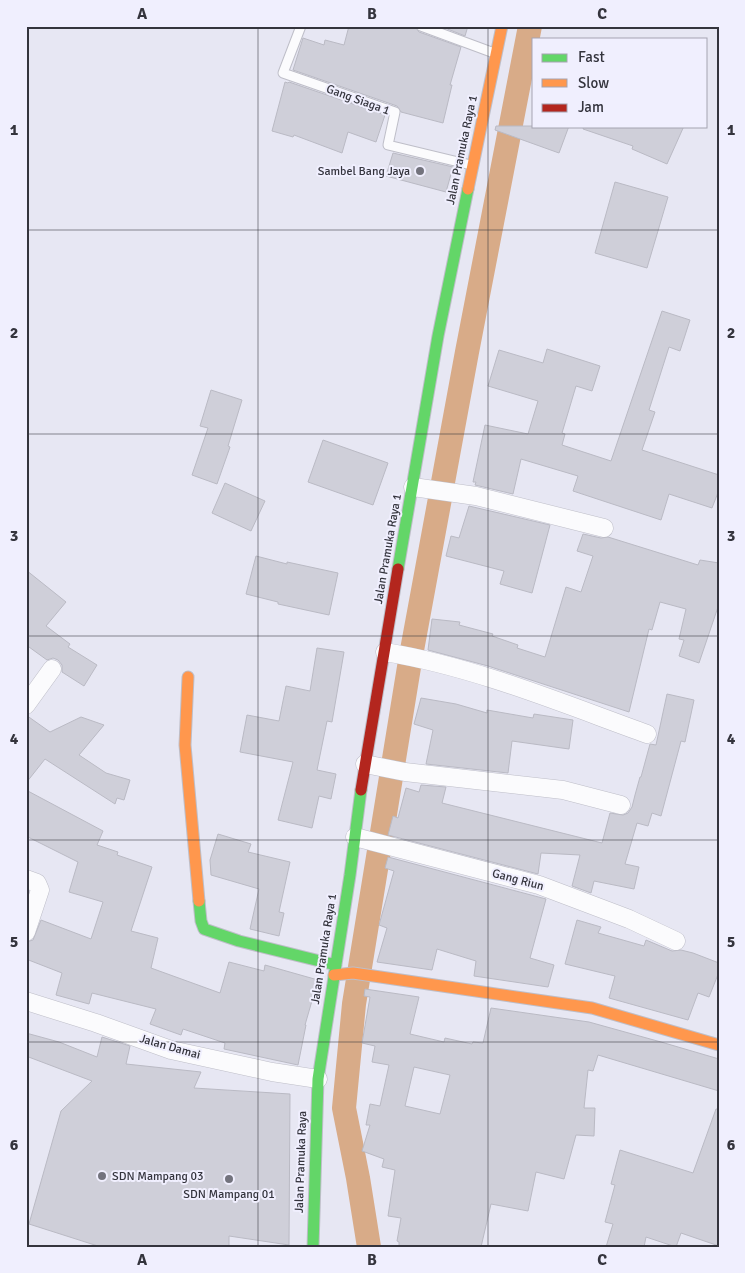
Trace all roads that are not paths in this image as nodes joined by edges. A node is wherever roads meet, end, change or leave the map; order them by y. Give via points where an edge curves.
1 (300, 26) edge
2 (422, 26) edge
3 (502, 26) edge
4 (496, 54) junction
5 (473, 166) junction
6 (413, 487) junction
7 (604, 528) dead end
8 (385, 652) junction
9 (52, 669) dead end
10 (188, 677) dead end
11 (26, 705) edge
12 (646, 734) dead end
13 (373, 765) junction
14 (621, 805) dead end
15 (371, 841) junction
16 (26, 879) edge
17 (26, 932) edge
18 (676, 941) dead end
19 (335, 970) junction
20 (26, 1001) edge
21 (719, 1046) edge
22 (318, 1079) junction
23 (311, 1245) edge

1 - 5 lane, Gang Siaga 1 via 283,73 394,112 388,145
2 - 4 lane
3 - 4 main road, Jalan Pramuka Raya 1
4 - 5 main road, Jalan Pramuka Raya 1
5 - 6 main road, Jalan Pramuka Raya 1 via 438,336
6 - 7 street via 476,496
6 - 8 main road, Jalan Pramuka Raya 1
8 - 12 street via 430,661 525,690
8 - 13 main road, Jalan Pramuka Raya 1
9 - 11 street
10 - 19 main road via 185,745 204,929
13 - 14 street via 405,772 562,790
13 - 15 main road, Jalan Pramuka Raya 1
15 - 18 street, Gang Riun via 539,885 629,919
15 - 19 main road, Jalan Pramuka Raya 1
16 - 17 street via 37,883 40,890
19 - 21 main road via 592,1008
19 - 22 main road, Jalan Pramuka Raya 1
20 - 22 street, Jalan Damai via 171,1050
22 - 23 main road, Jalan Pramuka Raya

